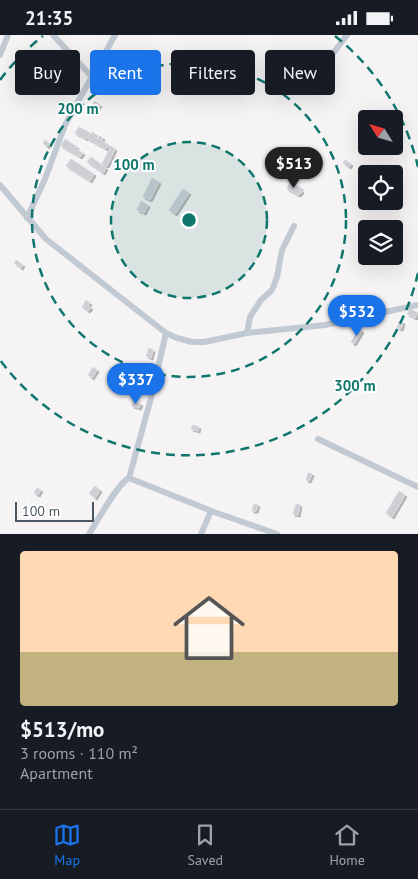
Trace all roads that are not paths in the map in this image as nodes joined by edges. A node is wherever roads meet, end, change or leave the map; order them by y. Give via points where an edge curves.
1 (8, 35) edge
2 (53, 35) edge
3 (116, 35) edge
4 (347, 35) edge
5 (107, 50) edge
6 (335, 51) edge
7 (0, 55) edge
8 (90, 75) edge
9 (90, 78) edge
10 (0, 185) edge
11 (27, 218) junction
12 (294, 226) dead end
13 (418, 305) edge
14 (166, 333) junction
15 (246, 333) junction
16 (318, 439) dead end
17 (129, 478) junction
18 (418, 487) edge
19 (211, 511) junction
20 (89, 534) edge
21 (201, 534) edge
22 (277, 534) edge

1 - 7 street
2 - 8 street
3 - 5 street
4 - 6 street
9 - 11 street via 65,125
10 - 11 street
11 - 14 street via 65,255
12 - 15 street via 282,250 272,290 250,317
13 - 15 street via 325,325
14 - 15 street via 192,342 204,342
14 - 17 street
16 - 18 street
17 - 19 street
17 - 20 street
19 - 21 street
19 - 22 street

